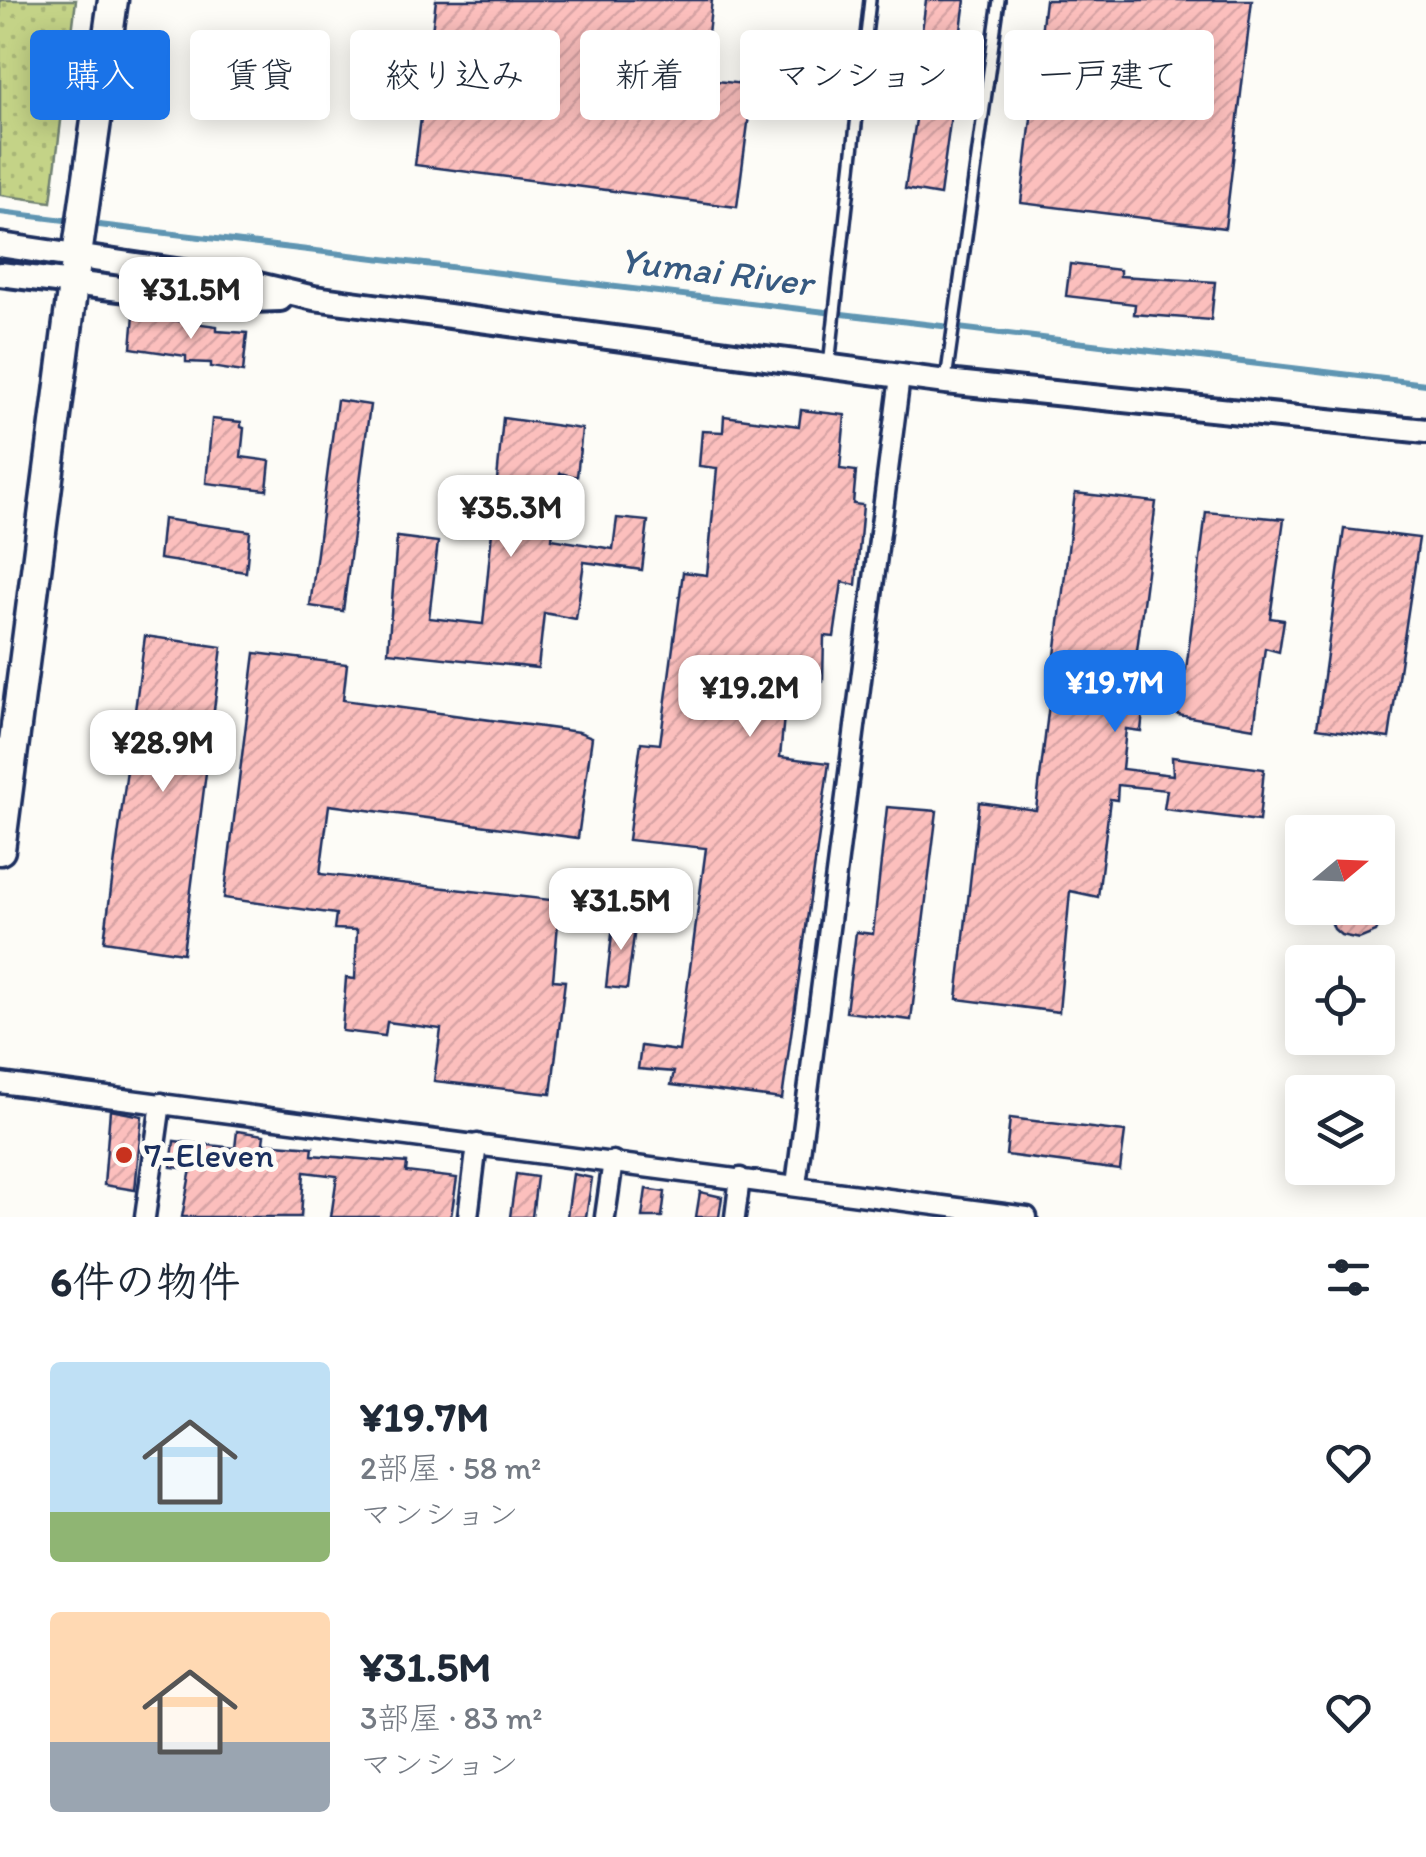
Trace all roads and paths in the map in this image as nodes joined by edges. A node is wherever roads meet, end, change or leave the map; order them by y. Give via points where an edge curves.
1 (114, 0) edge
2 (870, 0) edge
3 (999, 0) edge
4 (0, 245) edge
5 (80, 245) junction
6 (0, 274) edge
7 (828, 368) junction
8 (900, 377) junction
9 (946, 382) junction
10 (1426, 431) edge
11 (0, 850) edge
12 (0, 1083) edge
13 (161, 1104) junction
14 (477, 1144) junction
15 (612, 1162) junction
16 (740, 1178) junction
17 (796, 1185) junction
18 (869, 1195) junction
19 (996, 1215) edge
20 (145, 1217) edge
21 (468, 1217) edge
22 (606, 1217) edge
23 (735, 1217) edge
24 (866, 1217) edge
25 (1028, 1217) edge

1 - 5 main road
2 - 7 lane
3 - 9 lane
4 - 5 street
5 - 6 street
5 - 7 street via 216,301 314,298
5 - 11 main road
7 - 8 street
8 - 9 street
8 - 17 street
9 - 10 street
12 - 13 street
13 - 14 street
13 - 20 street
14 - 15 street
14 - 21 street
15 - 16 street
15 - 22 street
16 - 17 street
16 - 23 street
17 - 18 street
18 - 19 street
18 - 24 street
19 - 25 street

